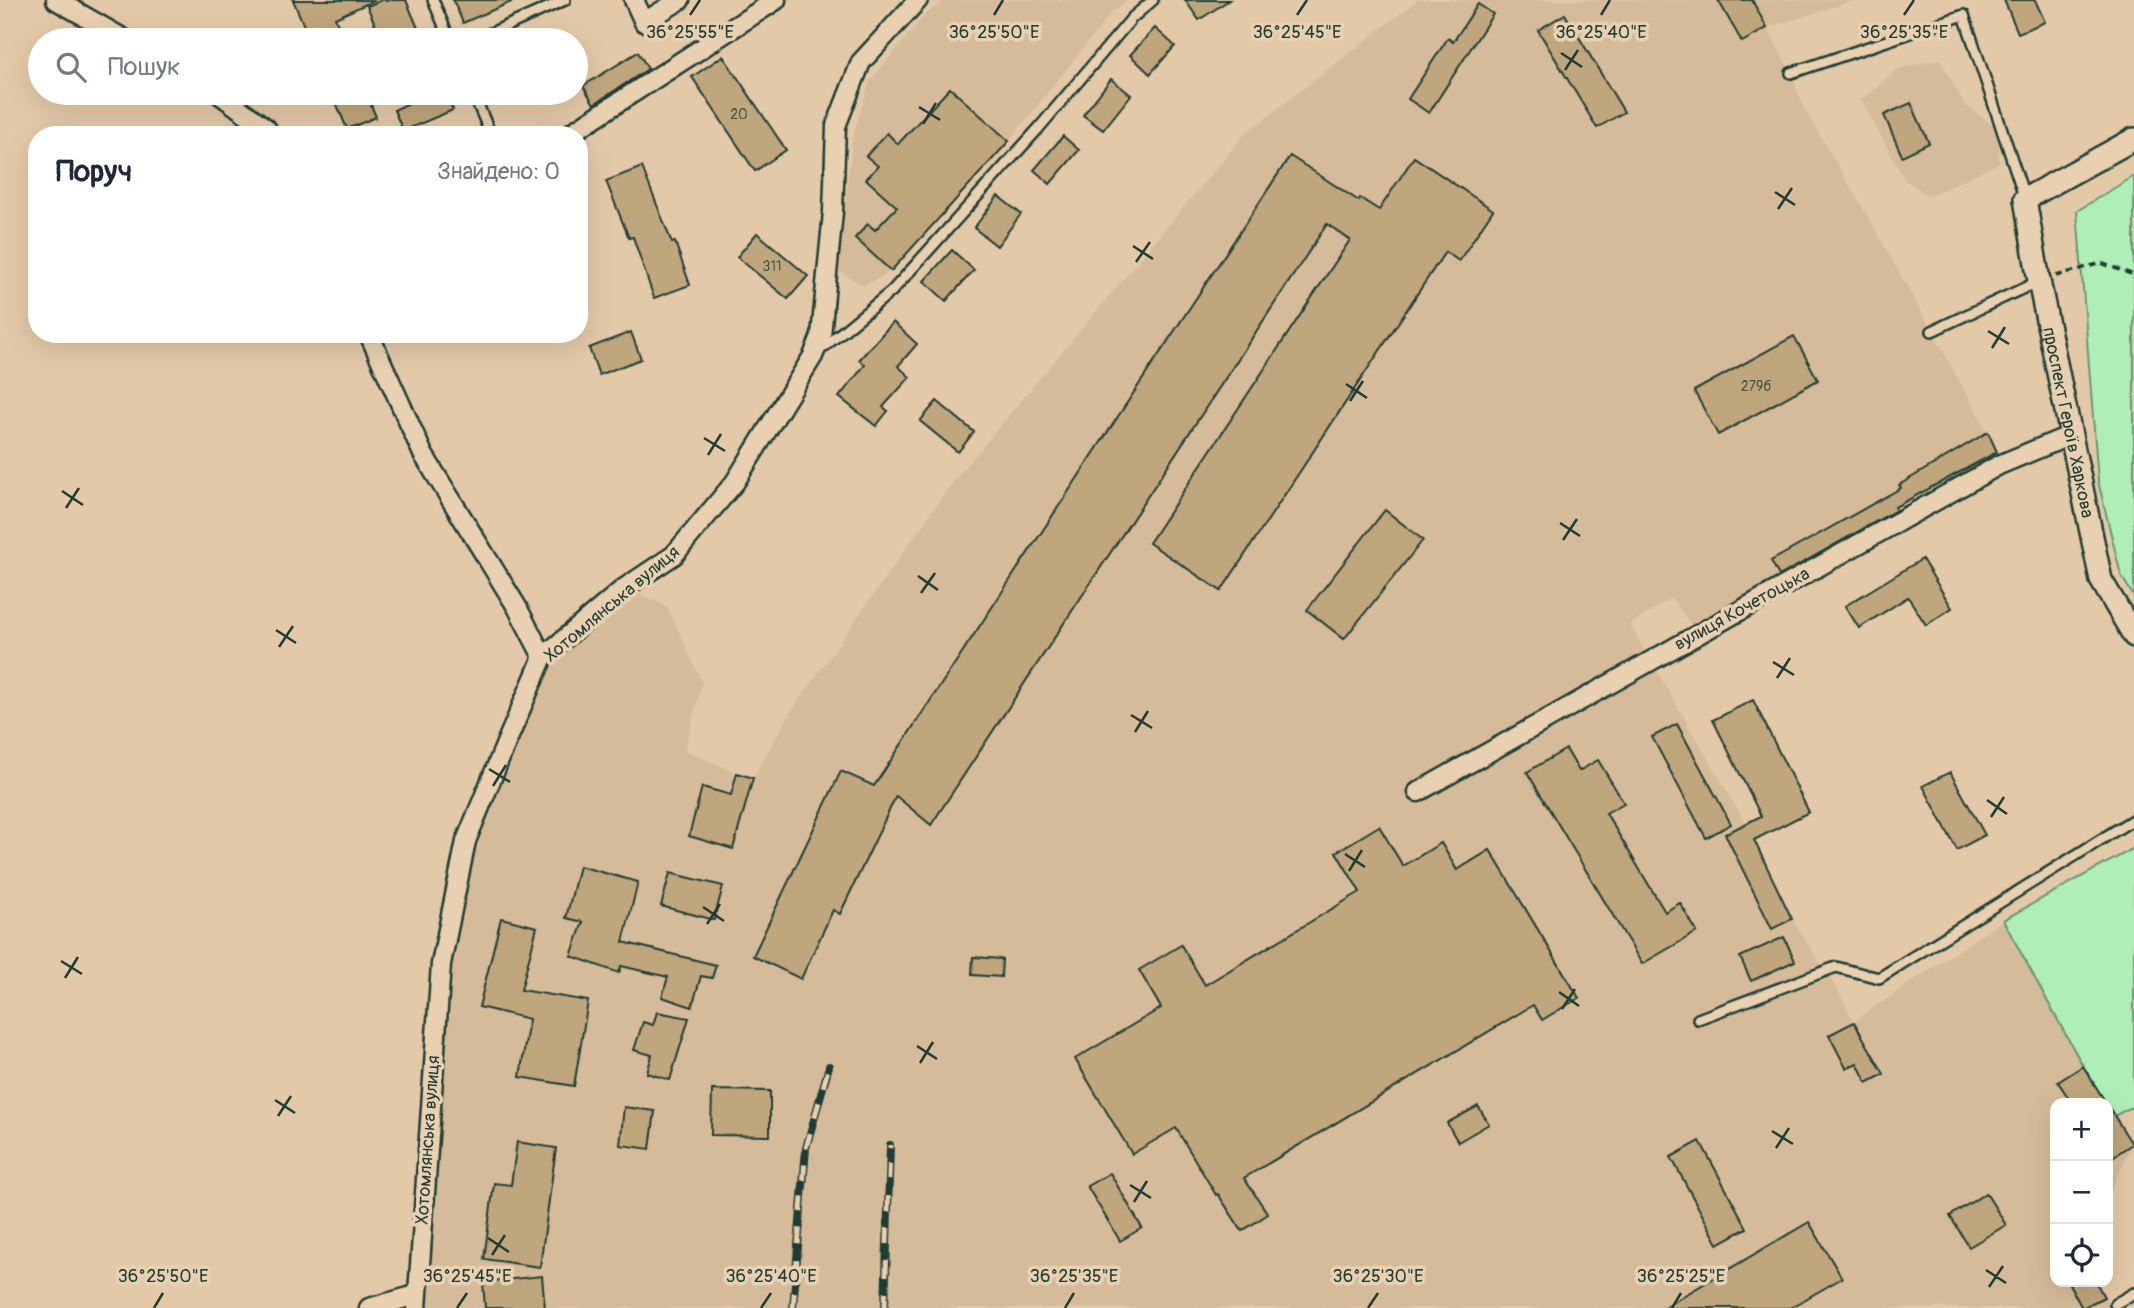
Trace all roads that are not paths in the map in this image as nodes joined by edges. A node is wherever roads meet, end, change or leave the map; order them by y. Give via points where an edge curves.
1 (56, 0) edge
2 (433, 0) edge
3 (565, 0) edge
4 (634, 0) edge
5 (680, 0) edge
6 (776, 0) edge
7 (918, 0) edge
8 (1153, 0) edge
9 (105, 28) edge
10 (445, 28) edge
11 (502, 28) edge
12 (1791, 73) dead end
13 (234, 105) edge
14 (478, 105) edge
15 (263, 126) edge
16 (487, 126) edge
17 (582, 126) edge
18 (2134, 139) edge
19 (2025, 199) junction
20 (2039, 281) junction
21 (1932, 331) dead end
22 (373, 343) edge
23 (813, 356) junction
24 (2071, 435) junction
25 (2134, 636) edge
26 (543, 657) junction
27 (1418, 792) dead end
28 (2134, 819) edge
29 (1698, 1019) dead end
30 (2134, 1293) edge
31 (416, 1301) edge
32 (2115, 1304) dead end
33 (369, 1308) edge

1 - 9 street
2 - 10 lane
3 - 11 lane
4 - 5 street via 644,22
6 - 17 street
7 - 23 street, Хотомлянська вулиця via 861,62 835,126 832,225 821,336
8 - 23 lane via 1132,18 892,290
12 - 19 lane via 1964,15
13 - 15 street
14 - 16 lane
18 - 19 street
19 - 20 street, проспект Героїв Харкова
20 - 21 lane
20 - 24 street, проспект Героїв Харкова
22 - 26 street via 422,454
23 - 26 street, Хотомлянська вулиця via 735,482 674,555 624,589
24 - 25 street, проспект Героїв Харкова via 2101,580
24 - 27 street, вулиця Кочетоцька via 1999,465
26 - 31 street, Хотомлянська вулиця via 466,841 441,964
28 - 29 lane via 1879,978 1836,967
30 - 32 lane
31 - 33 street, Хотомлянська вулиця

